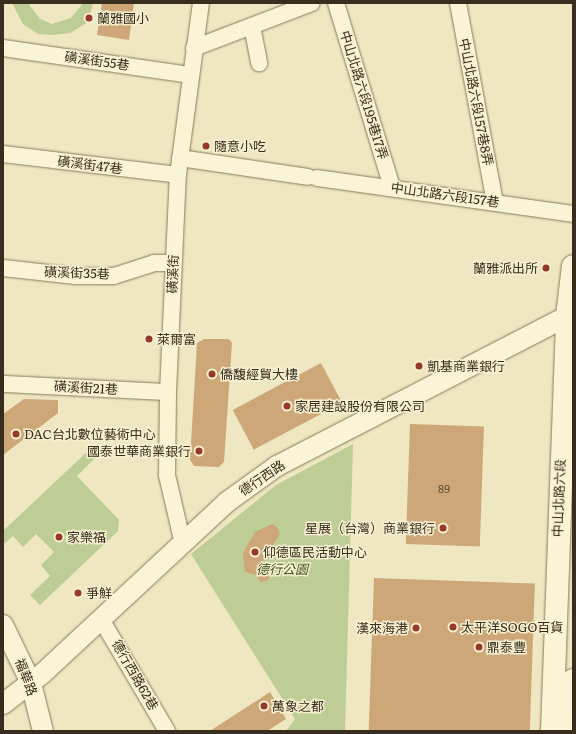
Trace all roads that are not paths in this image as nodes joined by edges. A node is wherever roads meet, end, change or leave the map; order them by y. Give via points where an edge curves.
1 (201, 3) edge
2 (312, 3) edge
3 (336, 3) edge
4 (458, 3) edge
5 (252, 26) junction
6 (3, 48) edge
7 (194, 48) junction
8 (259, 63) dead end
9 (191, 74) junction
10 (3, 154) edge
11 (180, 158) junction
12 (178, 175) junction
13 (392, 188) junction
14 (495, 202) junction
15 (573, 214) edge
16 (173, 263) junction
17 (573, 266) edge
18 (3, 268) edge
19 (570, 315) edge
20 (3, 384) edge
21 (168, 392) junction
22 (183, 544) junction
23 (101, 620) junction
24 (3, 625) edge
25 (573, 680) edge
26 (31, 683) junction
27 (3, 704) edge
28 (43, 731) edge
29 (167, 731) edge
30 (552, 731) edge
31 (570, 731) edge

1 - 7 street, 磺溪街
2 - 5 street
3 - 13 street, 中山北路六段195巷17弄
4 - 14 street, 中山北路六段157巷8弄
5 - 7 street
5 - 8 street
6 - 9 street, 磺溪街55巷
7 - 9 street, 磺溪街
9 - 11 street, 磺溪街
10 - 12 street, 磺溪街47巷
11 - 12 street, 磺溪街
11 - 13 street, 中山北路六段157巷
12 - 16 street, 磺溪街
13 - 14 street, 中山北路六段157巷
14 - 15 street, 中山北路六段157巷
16 - 18 street, 磺溪街35巷 via 154,263 114,276 76,276
16 - 21 street, 磺溪街
17 - 19 main road, 中山北路六段
19 - 22 street, 德行西路 via 276,466 227,502
19 - 30 main road, 中山北路六段
20 - 21 street, 磺溪街21巷
21 - 22 street, 磺溪街 via 166,475
22 - 23 street, 德行西路
23 - 26 street, 德行西路
23 - 29 street, 德行西路62巷
24 - 26 street, 福華路
25 - 31 main road
26 - 27 street, 德行西路
26 - 28 street, 福華路

